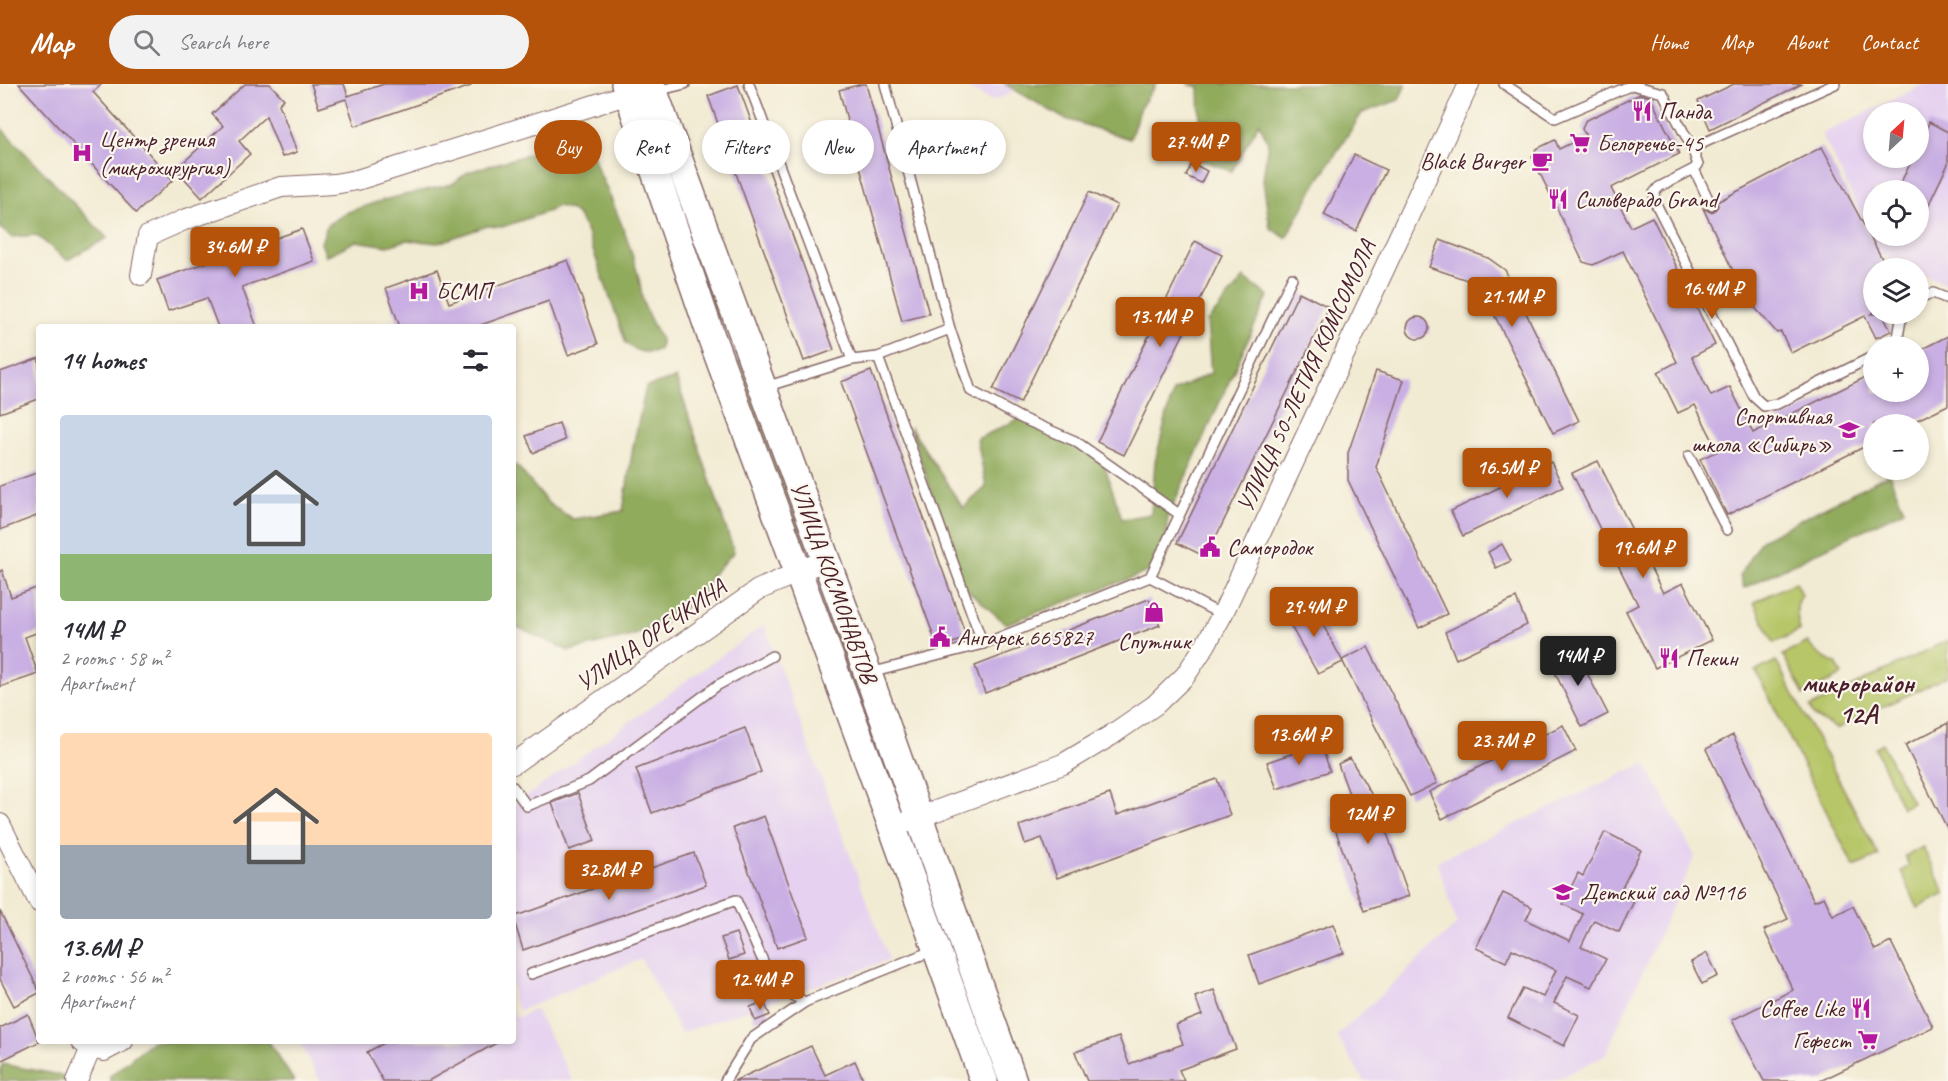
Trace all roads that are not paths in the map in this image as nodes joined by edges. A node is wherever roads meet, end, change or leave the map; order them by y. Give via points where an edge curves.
1 (685, 84) edge
2 (749, 84) edge
3 (885, 84) edge
4 (1468, 84) edge
5 (1504, 84) edge
6 (1835, 84) edge
7 (1514, 87) edge
8 (640, 88) edge
9 (1692, 148) junction
10 (1694, 169) junction
11 (1711, 205) dead end
12 (141, 275) dead end
13 (1292, 278) dead end
14 (1929, 294) edge
15 (1948, 299) edge
16 (950, 329) junction
17 (878, 357) junction
18 (852, 360) junction
19 (1863, 361) edge
20 (762, 388) junction
21 (1689, 456) dead end
22 (1179, 514) junction
23 (1727, 530) dead end
24 (825, 560) junction
25 (797, 572) junction
26 (1149, 577) junction
27 (1222, 615) junction
28 (983, 644) junction
29 (772, 657) dead end
30 (868, 674) junction
31 (516, 762) edge
32 (516, 791) edge
33 (919, 818) junction
34 (0, 824) edge
35 (892, 826) junction
36 (36, 896) edge
37 (936, 949) junction
38 (531, 974) dead end
39 (805, 1002) junction
40 (86, 1044) edge
41 (119, 1044) edge
42 (77, 1081) edge
43 (724, 1081) edge
44 (984, 1081) edge
45 (1012, 1081) edge

1 - 8 lane
2 - 18 lane
3 - 16 lane
4 - 27 street, УЛИЦА 50-ЛЕТИЯ КОМСОМОЛА
5 - 7 lane
6 - 9 lane
7 - 9 lane via 1555,118 1632,85 1663,93
8 - 12 street via 357,180 281,187 184,220 148,236
8 - 20 street, УЛИЦА КОСМОНАВТОВ
8 - 25 street, УЛИЦА КОСМОНАВТОВ via 712,339
9 - 10 lane via 1698,165
10 - 11 lane
10 - 19 lane via 1659,187 1654,193 1655,202 1754,398 1764,406 1777,404
13 - 22 lane
14 - 15 lane
16 - 17 lane
16 - 22 lane via 971,391 1075,441
17 - 18 lane
17 - 28 lane
18 - 20 lane
20 - 24 street, УЛИЦА КОСМОНАВТОВ
21 - 23 lane
22 - 26 lane
24 - 25 street, УЛИЦА ОРЕЧКИНА
24 - 30 street, УЛИЦА КОСМОНАВТОВ
25 - 31 street, УЛИЦА ОРЕЧКИНА via 758,590
25 - 35 street, УЛИЦА КОСМОНАВТОВ
26 - 27 lane
26 - 28 lane
27 - 33 street, УЛИЦА 50-ЛЕТИЯ КОМСОМОЛА via 1185,676 1155,705 1119,730 1063,764
28 - 30 lane
29 - 32 lane via 718,686 589,781 527,806
30 - 33 street, УЛИЦА КОСМОНАВТОВ
33 - 35 street, УЛИЦА 50-ЛЕТИЯ КОМСОМОЛА
33 - 45 street, УЛИЦА КОСМОНАВТОВ
34 - 36 street
35 - 37 street, УЛИЦА КОСМОНАВТОВ
37 - 39 lane
37 - 44 street, УЛИЦА КОСМОНАВТОВ
38 - 39 lane via 736,900 774,986
39 - 43 lane via 751,1039
40 - 41 street via 104,1051
40 - 42 street

